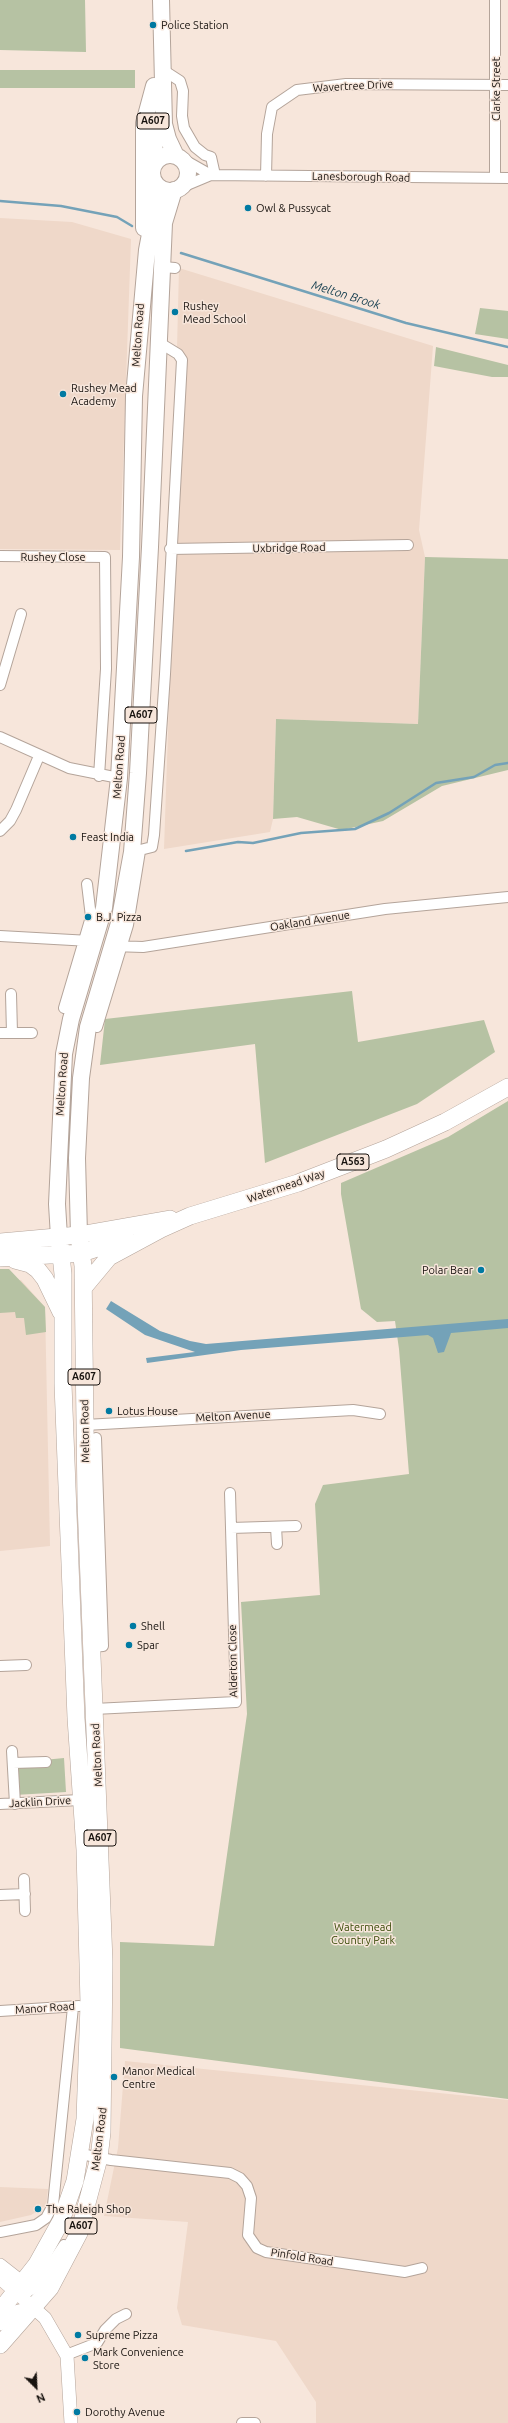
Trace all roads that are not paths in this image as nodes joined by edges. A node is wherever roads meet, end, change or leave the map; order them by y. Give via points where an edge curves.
1 (161, 0) edge
2 (495, 0) edge
3 (160, 36) junction
4 (163, 70) junction
5 (496, 85) junction
6 (508, 85) edge
7 (154, 86) junction
8 (179, 157) junction
9 (156, 161) junction
10 (213, 175) junction
11 (266, 176) junction
12 (495, 177) junction
13 (508, 178) edge
14 (171, 188) junction
15 (147, 250) junction
16 (160, 343) junction
17 (134, 396) junction
18 (156, 399) junction
19 (408, 545) dead end
20 (170, 549) junction
21 (0, 556) edge
22 (21, 614) dead end
23 (143, 660) junction
24 (0, 685) edge
25 (123, 715) junction
26 (0, 738) edge
27 (39, 756) junction
28 (99, 776) junction
29 (119, 778) junction
30 (0, 831) edge
31 (136, 852) junction
32 (87, 884) dead end
33 (508, 897) edge
34 (0, 936) edge
35 (89, 941) junction
36 (116, 946) junction
37 (11, 994) dead end
38 (64, 1008) dead end
39 (70, 1024) junction
40 (92, 1027) junction
41 (0, 1033) edge
42 (12, 1033) junction
43 (32, 1033) dead end
44 (508, 1087) edge
45 (190, 1216) junction
46 (161, 1229) junction
47 (79, 1235) junction
48 (59, 1237) junction
49 (0, 1242) edge
50 (82, 1253) junction
51 (62, 1255) junction
52 (5, 1259) edge
53 (84, 1287) junction
54 (63, 1318) junction
55 (380, 1414) dead end
56 (85, 1425) junction
57 (96, 1438) dead end
58 (91, 1467) junction
59 (230, 1493) dead end
60 (76, 1514) junction
61 (296, 1526) dead end
62 (276, 1527) junction
63 (232, 1528) junction
64 (277, 1544) dead end
65 (90, 1577) junction
66 (96, 1596) junction
67 (73, 1631) junction
68 (26, 1665) dead end
69 (0, 1666) edge
70 (94, 1709) junction
71 (12, 1751) dead end
72 (46, 1762) dead end
73 (13, 1763) junction
74 (80, 1800) junction
75 (99, 1801) junction
76 (0, 1804) edge
77 (15, 1804) junction
78 (85, 1850) junction
79 (24, 1879) dead end
80 (24, 1894) junction
81 (0, 1895) edge
82 (25, 1911) dead end
83 (97, 2004) junction
84 (73, 2007) junction
85 (0, 2011) edge
86 (81, 2154) junction
87 (99, 2158) junction
88 (86, 2210) junction
89 (0, 2232) edge
90 (0, 2266) edge
91 (422, 2268) dead end
92 (0, 2278) edge
93 (22, 2289) junction
94 (34, 2307) junction
95 (0, 2311) edge
96 (126, 2314) dead end
97 (0, 2324) edge
98 (0, 2345) edge
99 (66, 2355) junction
100 (71, 2423) edge
101 (242, 2423) edge
102 (255, 2423) edge

1 - 3 main road, A607
2 - 5 street, Clarke Street
3 - 4 main road, A607
3 - 7 main road, A607 via 155,60
4 - 8 main road, A607 via 164,124 168,139
4 - 10 street via 180,81 184,91 184,128 195,147 211,157
5 - 6 street, Wavertree Drive
5 - 11 street, Wavertree Drive via 346,84 297,90 272,107 267,134
5 - 12 street, Clarke Street
7 - 9 main road, A607 via 153,146
7 - 15 main road via 144,123 143,214
8 - 9 main road via 166,155
8 - 10 street, Lanesborough Road
8 - 14 main road, A607 via 188,172 187,178
9 - 14 main road, A607 via 152,178
10 - 11 street, Lanesborough Road
10 - 14 street, Lanesborough Road
11 - 12 street, Lanesborough Road
12 - 13 street, Lanesborough Road
14 - 15 main road, Melton Road / A607
14 - 16 main road, Melton Road / A607 via 164,223 169,267
15 - 17 main road, Melton Road / A607
16 - 18 main road, Melton Road / A607
16 - 20 street, Melton Road via 178,354 182,360
17 - 18 main road
17 - 25 main road, Melton Road / A607 via 131,557
18 - 23 main road, Melton Road / A607
19 - 20 street, Uxbridge Road
20 - 31 street, Melton Road via 154,834 152,847
21 - 28 street, Rushey Close via 105,557 106,669
22 - 24 street
23 - 25 main road via 134,660 132,663 129,711
23 - 31 main road, Melton Road / A607
25 - 29 main road, Melton Road / A607
26 - 27 street
27 - 28 street via 74,770
27 - 30 street via 16,810
28 - 29 street
29 - 35 main road, Melton Road / A607 via 104,908
31 - 36 main road, Melton Road / A607
32 - 35 street via 91,917
33 - 36 street, Oakland Avenue via 385,909 143,947
34 - 35 street
35 - 38 street
35 - 39 main road, Melton Road / A607
36 - 40 main road, Melton Road / A607
37 - 42 street
39 - 40 main road
39 - 48 main road, Melton Road / A607 via 60,1097 57,1204
40 - 47 main road, Melton Road / A607 via 80,1099 77,1158
41 - 42 street
42 - 43 street
44 - 45 highway, Watermead Way / A563 via 445,1122 386,1149 298,1183
45 - 46 highway, Watermead Way / A563
45 - 47 highway, Watermead Way / A563
46 - 50 highway, Watermead Way / A563
46 - 53 highway, Watermead Way / A563 via 109,1257
47 - 48 highway, Watermead Way / A563
47 - 50 highway, Melton Road / A607
48 - 49 highway, Watermead Way
48 - 51 highway, Melton Road / A607
50 - 51 highway, Watermead Way / A563
50 - 53 highway, Melton Road / A607
51 - 52 highway, Watermead Way
51 - 54 highway, Melton Road / A607
52 - 54 highway, Melton Road / A607 via 30,1264 38,1270 45,1279
53 - 56 highway, Melton Road / A607
54 - 60 highway, Melton Road / A607 via 63,1384
55 - 56 street, Melton Avenue via 353,1410
56 - 58 highway, Melton Road / A607
57 - 58 street
58 - 60 highway, Melton Road
58 - 66 street
59 - 63 street, Alderton Close
60 - 65 highway, Melton Road / A607
60 - 67 highway, Melton Road / A607
61 - 62 street
62 - 63 street
62 - 64 street
63 - 70 street, Alderton Close via 236,1702
65 - 66 highway, Melton Road / A607
65 - 67 highway via 84,1577 79,1583 79,1622
66 - 70 highway, Melton Road / A607 via 92,1646
67 - 74 highway, Melton Road / A607
68 - 69 street via 16,1670
70 - 75 highway, Melton Road / A607
71 - 73 street
72 - 73 street
73 - 77 street
74 - 77 street, Jacklin Drive
74 - 78 highway, Melton Road / A607
75 - 78 highway, Melton Road via 92,1811 91,1845
75 - 83 highway, Melton Road / A607
76 - 77 street, Jacklin Drive
78 - 83 highway, Melton Road / A607
79 - 80 street
80 - 81 street
80 - 82 street
83 - 84 street, Manor Road
83 - 86 highway, Melton Road / A607
83 - 87 highway, Melton Road / A607 via 104,2103
84 - 85 street, Manor Road
84 - 89 street via 53,2205 46,2218 36,2225
86 - 87 street, Pinfold Road
86 - 93 highway, Melton Road / A607 via 69,2201 50,2242
87 - 88 highway, Melton Road / A607
87 - 91 street, Pinfold Road via 230,2173 240,2178 247,2186 251,2198 248,2235 257,2248 266,2252 405,2272
88 - 93 street via 35,2286
88 - 94 highway, Melton Road / A607 via 79,2234 50,2288
90 - 93 street
92 - 93 street
93 - 94 street
93 - 95 highway, A607
94 - 97 street via 15,2312
94 - 98 highway, A607
94 - 99 street via 53,2330
96 - 99 street via 116,2319 97,2343
99 - 100 street
101 - 102 street

